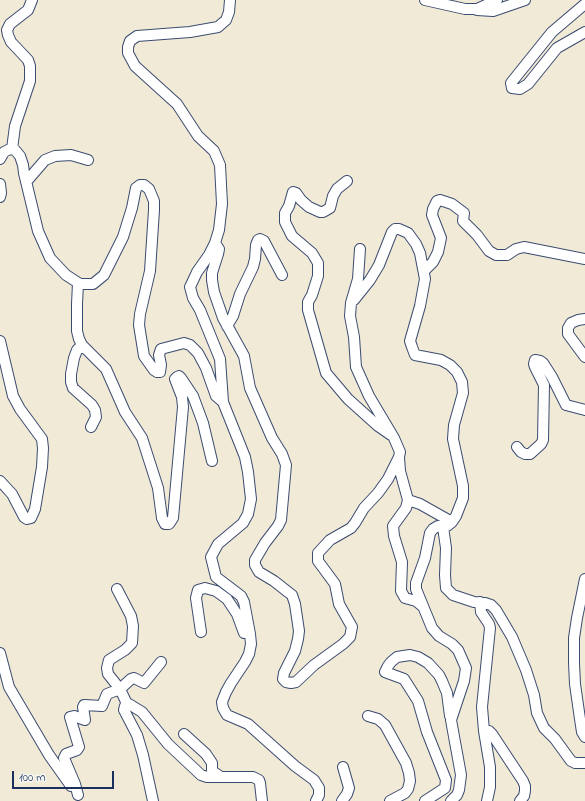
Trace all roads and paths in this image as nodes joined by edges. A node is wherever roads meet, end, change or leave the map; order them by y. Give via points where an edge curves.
1 (32, 0) edge
2 (230, 0) edge
3 (425, 0) edge
4 (497, 0) edge
5 (525, 0) edge
6 (585, 4) edge
7 (469, 9) junction
8 (585, 32) edge
9 (12, 149) junction
10 (0, 159) edge
11 (88, 160) dead end
12 (347, 181) dead end
13 (26, 182) junction
14 (0, 184) edge
15 (0, 197) edge
16 (215, 243) junction
17 (360, 249) dead end
18 (585, 259) edge
19 (424, 271) junction
20 (282, 275) dead end
21 (78, 283) junction
22 (351, 303) junction
23 (585, 319) edge
24 (227, 326) junction
25 (0, 341) edge
26 (82, 345) junction
27 (585, 357) edge
28 (223, 402) junction
29 (585, 410) edge
30 (92, 427) dead end
31 (394, 438) junction
32 (517, 447) dead end
33 (399, 457) junction
34 (212, 461) dead end
35 (0, 481) edge
36 (408, 500) junction
37 (448, 524) junction
38 (585, 579) edge
39 (117, 589) dead end
40 (480, 602) junction
41 (422, 606) junction
42 (201, 632) dead end
43 (250, 650) junction
44 (0, 653) edge
45 (161, 662) dead end
46 (120, 689) junction
47 (126, 704) junction
48 (368, 716) dead end
49 (450, 720) junction
50 (484, 731) junction
51 (184, 734) dead end
52 (585, 737) edge
53 (585, 764) edge
54 (343, 766) dead end
55 (221, 777) junction
56 (80, 798) edge
57 (488, 800) edge
58 (153, 801) edge
59 (262, 801) edge
60 (316, 801) edge
61 (342, 801) edge
62 (390, 801) edge
63 (425, 801) edge
64 (450, 801) edge
65 (520, 801) edge

1 - 9 street via 28,10 10,24 7,30 11,42 28,60 30,66 29,86 15,126
2 - 16 street via 226,20 218,27 137,36 130,41 128,47 134,66 177,104 198,136 214,151 220,165 222,204
3 - 7 street
4 - 7 street via 477,9
5 - 7 street via 493,11
6 - 8 street via 552,32 511,83 512,88 520,89 528,84 557,48
9 - 10 street via 4,152
9 - 13 street via 20,156
11 - 13 street via 71,155 55,156 45,160
12 - 31 street via 337,189 330,208 324,212 309,207 293,192 285,213 285,222 292,236 312,253 318,263 318,276 308,302 308,310 326,373 348,399
13 - 21 street via 38,231 50,258 66,275
14 - 15 street
16 - 24 street via 219,249 212,280 216,299
16 - 28 street via 190,287 220,359
17 - 22 street via 358,279
18 - 19 street via 524,247 507,255 496,256 463,221 464,213 452,204 440,200 437,201 432,215 440,238 438,252
19 - 22 street via 420,253 412,238 395,229 379,265
19 - 37 street via 424,289 410,341 412,347 415,355 441,360 454,368 463,387 453,439 463,486 463,498 456,516
20 - 24 street via 264,241 258,240 253,267
21 - 26 street via 77,331
21 - 28 street via 93,284 104,275 122,237 136,188 140,185 146,186 151,194 154,210 150,271 139,325 144,356 154,370 160,372 161,349 184,343 190,345 206,368 216,396
22 - 31 street via 350,316 356,367 369,396
23 - 27 street via 571,323 568,328 568,334
24 - 33 street via 244,356 250,388 286,465 281,520 255,560 259,572 288,592 295,604 299,631 295,651 284,673 283,679 286,682 296,682 350,637 352,627 339,604 335,584 318,561 318,553 330,540 351,528 388,479
25 - 35 street via 13,396 42,439 42,467 35,509 31,518 24,518 12,494
26 - 30 street via 74,358 71,382 73,388 95,410 96,417
26 - 34 street via 106,369 120,401 142,438 158,488 165,524 170,524 173,518 183,407 175,380 179,376 193,396
28 - 43 street via 245,457 251,499 243,523 218,544 211,557 216,577 241,596 244,602
29 - 32 street via 566,406 543,363 535,360 534,367 544,385 543,440 530,454 521,452
31 - 33 street via 400,452
33 - 36 street
36 - 37 street via 420,504
36 - 41 street via 406,508 393,526 402,562 401,591 405,598 416,600
37 - 40 street via 446,588 453,596
37 - 41 street via 433,528 430,533 416,583
38 - 52 street via 574,638 574,663 580,720
39 - 46 street via 131,616 133,626 132,643 109,660 107,668 108,674
40 - 50 street via 480,612 490,628 482,707
40 - 53 street via 491,605 512,637 526,670 537,713 544,728 571,761
41 - 49 street via 432,628 458,650 466,668
42 - 43 street via 197,592 201,588 212,589 227,599 234,608
43 - 60 street via 226,692 222,702 223,708 227,715 248,724 314,780 319,788
44 - 56 street via 9,687 49,755
45 - 46 street via 145,683 131,678
46 - 47 street
46 - 56 street via 107,694 101,707 83,706 85,720 70,717 79,747 66,754 64,758
47 - 55 street via 132,704 142,712 161,737 200,775
47 - 58 street via 124,710 137,735
48 - 62 street via 378,719 384,725 409,773 408,789
49 - 63 street via 442,681 428,663 410,656 397,657 391,662 385,672 404,679 418,700 427,732 446,780 445,788
49 - 64 street via 461,775 457,795
50 - 57 street via 490,767
50 - 65 street via 492,734 523,781 525,791
51 - 55 street via 206,754 212,763 212,771
54 - 61 street via 349,788
55 - 59 street via 256,778 260,783

